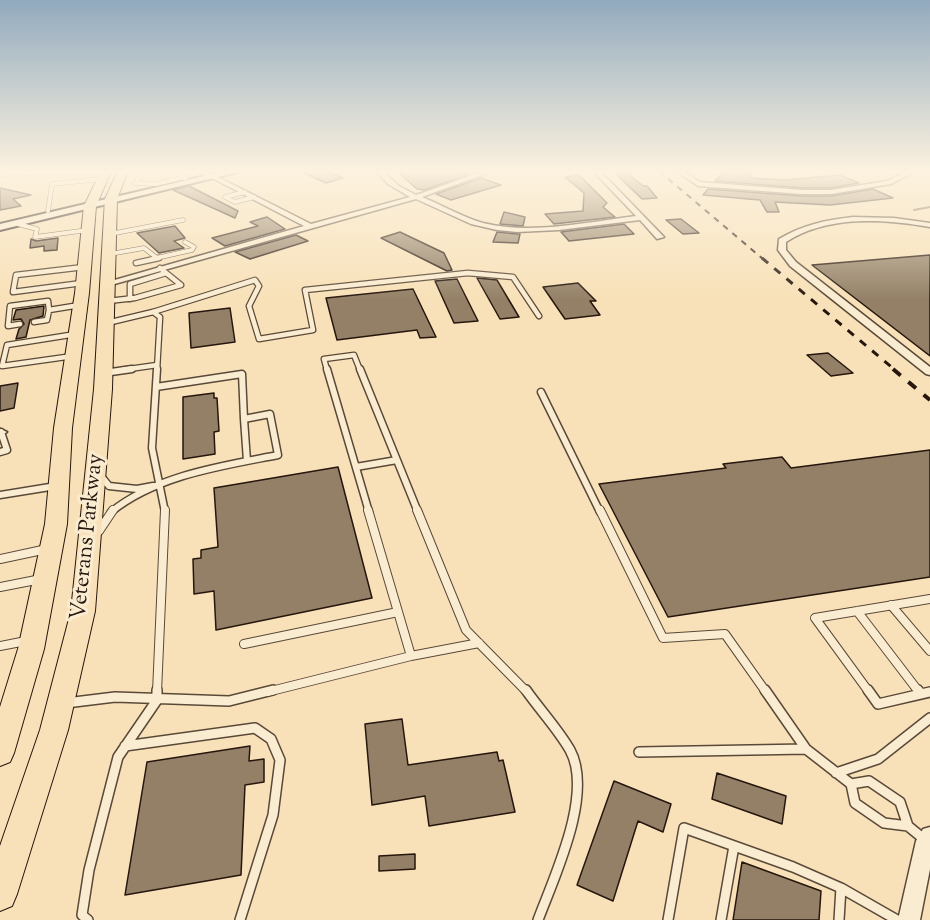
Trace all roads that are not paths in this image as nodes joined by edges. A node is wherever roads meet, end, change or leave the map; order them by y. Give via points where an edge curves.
1 (34, 214) edge
2 (52, 214) edge
3 (90, 214) edge
4 (111, 214) edge
5 (286, 214) edge
6 (354, 214) edge
7 (456, 214) edge
8 (636, 214) edge
9 (36, 218) junction
10 (640, 218) junction
11 (183, 220) dead end
12 (0, 221) edge
13 (14, 223) junction
14 (930, 225) edge
15 (89, 226) junction
16 (309, 226) junction
17 (0, 227) edge
18 (110, 234) junction
19 (660, 237) dead end
20 (185, 242) dead end
21 (192, 250) junction
22 (109, 254) junction
23 (201, 256) junction
24 (157, 258) junction
25 (136, 263) dead end
26 (85, 266) junction
27 (163, 271) junction
28 (83, 283) junction
29 (108, 283) junction
30 (130, 299) junction
31 (107, 301) junction
32 (81, 305) junction
33 (49, 310) junction
34 (153, 312) junction
35 (539, 316) dead end
36 (34, 322) dead end
37 (106, 323) junction
38 (20, 324) dead end
39 (77, 331) junction
40 (73, 356) junction
41 (157, 365) junction
42 (930, 372) edge
43 (104, 373) junction
44 (156, 387) junction
45 (541, 392) dead end
46 (244, 419) junction
47 (1, 433) edge
48 (0, 452) edge
49 (397, 460) junction
50 (247, 461) junction
51 (356, 467) junction
52 (97, 471) junction
53 (60, 485) junction
54 (160, 485) junction
55 (0, 495) edge
56 (51, 548) junction
57 (89, 549) junction
58 (0, 560) edge
59 (44, 578) junction
60 (0, 588) edge
61 (930, 599) edge
62 (891, 605) junction
63 (857, 611) junction
64 (398, 612) junction
65 (32, 640) junction
66 (479, 643) junction
67 (244, 644) dead end
68 (0, 646) edge
69 (930, 651) edge
70 (411, 657) junction
71 (930, 692) edge
72 (921, 694) junction
73 (157, 700) junction
74 (61, 703) junction
75 (930, 718) edge
76 (125, 746) junction
77 (806, 749) junction
78 (0, 752) edge
79 (639, 752) dead end
80 (836, 773) junction
81 (851, 784) junction
82 (908, 826) junction
83 (929, 840) edge
84 (734, 846) junction
85 (841, 888) junction
86 (0, 894) edge
87 (88, 920) edge
88 (240, 920) edge
89 (538, 920) edge
90 (668, 920) edge
91 (721, 920) edge
92 (839, 920) edge
93 (897, 920) edge
94 (909, 920) edge

1 - 12 main road
2 - 9 main road
3 - 15 main road, Veterans Parkway
4 - 18 main road, Veterans Parkway
5 - 16 street
6 - 16 street
7 - 10 street via 479,224 514,229
8 - 10 street
9 - 13 main road
9 - 15 main road via 72,215
10 - 19 street
11 - 18 lane
13 - 15 lane via 37,229 35,237
13 - 17 main road
14 - 42 street via 890,219 816,225 791,233 782,241 782,250 793,264
15 - 26 main road, Veterans Parkway
16 - 23 street
18 - 22 main road, Veterans Parkway
20 - 21 lane via 194,247
21 - 23 lane
21 - 24 lane
22 - 24 lane via 144,248
22 - 29 main road, Veterans Parkway
23 - 27 street
24 - 25 lane
26 - 28 main road, Veterans Parkway
26 - 28 lane via 16,275 13,292
27 - 29 street
27 - 30 lane via 130,284
27 - 30 lane via 181,285
28 - 32 main road, Veterans Parkway
29 - 31 main road, Veterans Parkway
30 - 31 lane
31 - 37 main road, Veterans Parkway
32 - 33 lane
32 - 39 main road, Veterans Parkway
33 - 36 lane via 47,320
33 - 38 lane via 48,301 10,306 8,326
34 - 35 lane via 255,280 259,286 249,306 259,339 313,330 306,290 490,273 513,277
34 - 37 lane
34 - 41 lane via 160,317
37 - 39 main road
37 - 43 main road, Veterans Parkway
39 - 40 main road, Veterans Parkway
39 - 40 lane via 6,345 2,366
40 - 53 main road, Veterans Parkway
41 - 43 lane
41 - 44 lane
43 - 52 main road, Veterans Parkway
44 - 46 lane via 242,374
44 - 54 lane via 152,448
45 - 77 lane via 663,638 725,634
46 - 50 lane
46 - 50 lane via 270,414 278,455
47 - 48 lane via 7,450
49 - 51 lane
49 - 51 lane via 354,355 324,359
49 - 66 lane via 466,630
50 - 54 lane via 199,471
51 - 64 lane
52 - 54 lane via 109,486 137,489
52 - 57 main road, Veterans Parkway
53 - 55 lane
53 - 56 main road, Veterans Parkway
54 - 57 lane via 107,515
54 - 73 lane via 165,507
56 - 58 lane
56 - 59 main road, Veterans Parkway
57 - 74 main road, Veterans Parkway via 83,611
59 - 60 lane
59 - 65 main road, Veterans Parkway
61 - 62 lane
62 - 63 lane
62 - 69 lane
63 - 72 lane
63 - 72 lane via 814,618 878,704
64 - 67 lane
64 - 70 lane
65 - 68 lane
65 - 78 main road, Veterans Parkway
66 - 70 lane
66 - 89 lane via 525,689 571,752 575,770 579,789 565,846
70 - 73 lane via 230,701
71 - 72 lane
73 - 74 lane via 115,697
73 - 76 lane
74 - 86 main road, Veterans Parkway
75 - 80 lane via 878,759
76 - 87 lane via 118,757 89,870 82,915
76 - 88 lane via 255,728 271,739 280,760 273,815
77 - 79 lane
77 - 80 lane
80 - 81 lane
81 - 82 lane via 855,803 884,823
81 - 82 lane via 869,781 900,802
82 - 83 lane
83 - 94 street
84 - 85 lane
84 - 90 lane via 684,828
84 - 91 lane
85 - 92 lane
85 - 93 lane

